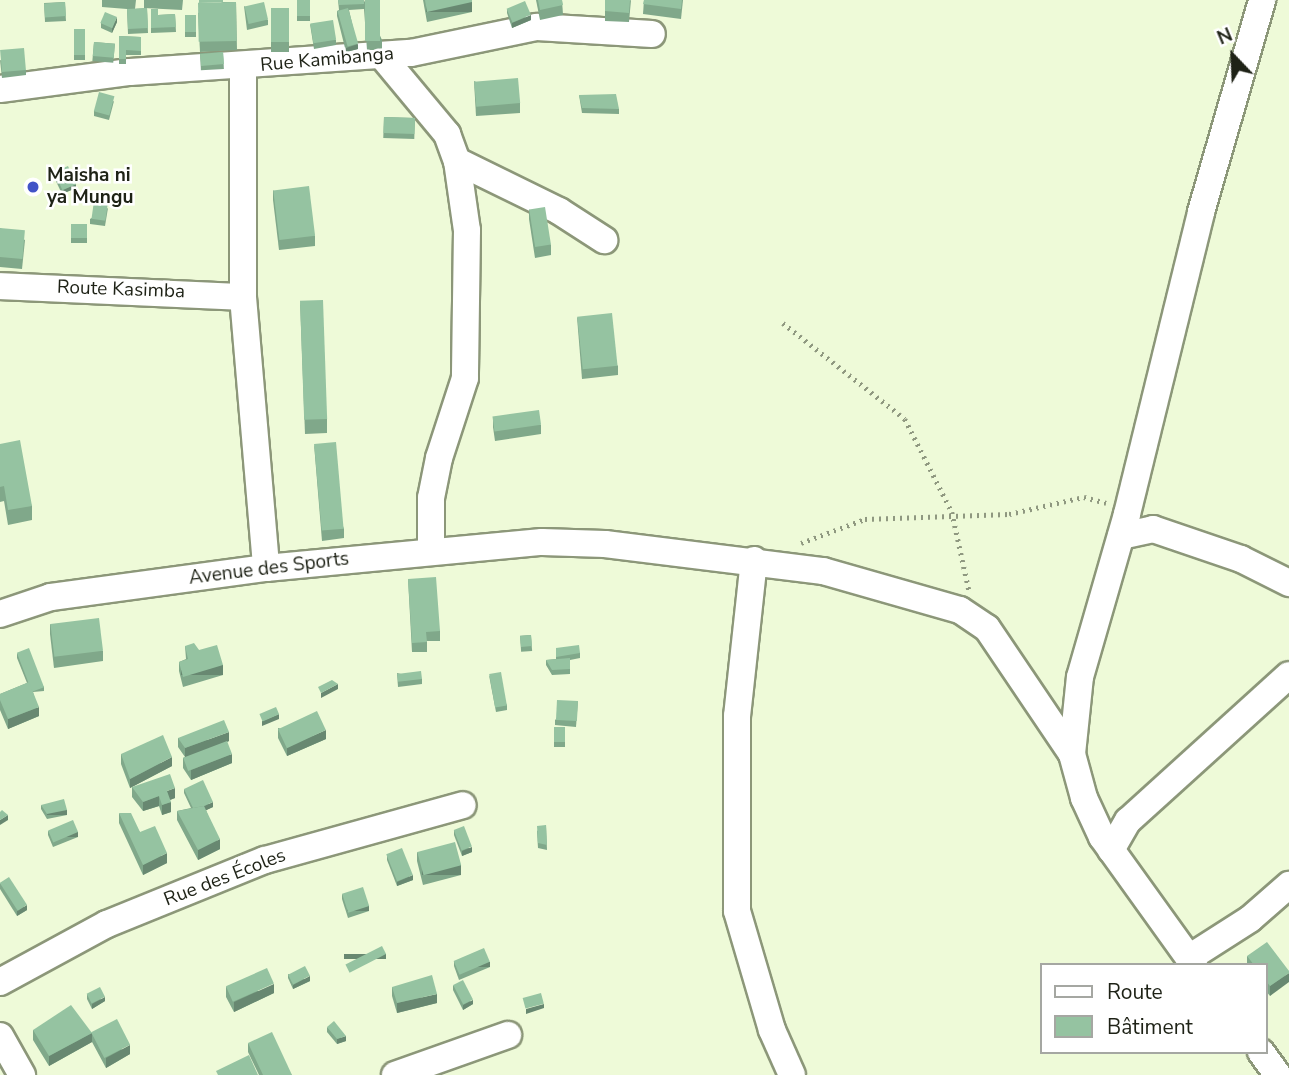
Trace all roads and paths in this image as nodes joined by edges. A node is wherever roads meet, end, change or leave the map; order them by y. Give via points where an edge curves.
1 (1262, 0) edge
2 (652, 34) dead end
3 (382, 56) junction
4 (243, 68) junction
5 (0, 89) edge
6 (457, 161) junction
7 (604, 240) dead end
8 (0, 286) edge
9 (243, 297) junction
10 (783, 323) dead end
11 (952, 512) junction
12 (1124, 525) junction
13 (794, 545) dead end
14 (431, 552) junction
15 (754, 560) junction
16 (266, 568) junction
17 (1289, 583) edge
18 (0, 614) edge
19 (976, 618) junction
20 (1289, 676) edge
21 (1072, 754) junction
22 (463, 805) dead end
23 (1111, 850) junction
24 (1289, 885) edge
25 (1192, 961) edge
26 (0, 982) edge
27 (508, 1035) dead end
28 (0, 1036) edge
29 (1262, 1054) edge
30 (22, 1075) edge
31 (396, 1075) edge
32 (792, 1075) edge
33 (1278, 1075) edge

1 - 12 street via 1201,212
2 - 3 street, Rue Kamibanga via 537,27
3 - 4 street, Rue Kamibanga
3 - 6 street via 447,134
4 - 5 street, Rue Kamibanga via 130,72
4 - 9 street
6 - 7 street via 559,211
6 - 14 street via 467,230 465,378 431,498
8 - 9 street, Route Kasimba
9 - 16 street
10 - 11 path via 905,419
11 - 12 path via 1009,514 1094,497
11 - 13 path via 865,519
11 - 19 path
12 - 17 street via 1153,529 1241,559
12 - 21 street via 1080,677
14 - 15 street, Avenue des Sports via 542,542
14 - 16 street, Avenue des Sports
15 - 19 street, Avenue des Sports via 822,571
15 - 32 street via 737,716 737,911 772,1030
16 - 18 street, Avenue des Sports via 51,597
19 - 21 street
20 - 23 street via 1128,821
21 - 23 street via 1084,798
22 - 26 street, Rue des Écoles via 265,860 107,924
23 - 25 street
24 - 25 street
27 - 31 street
28 - 30 street
29 - 33 street

